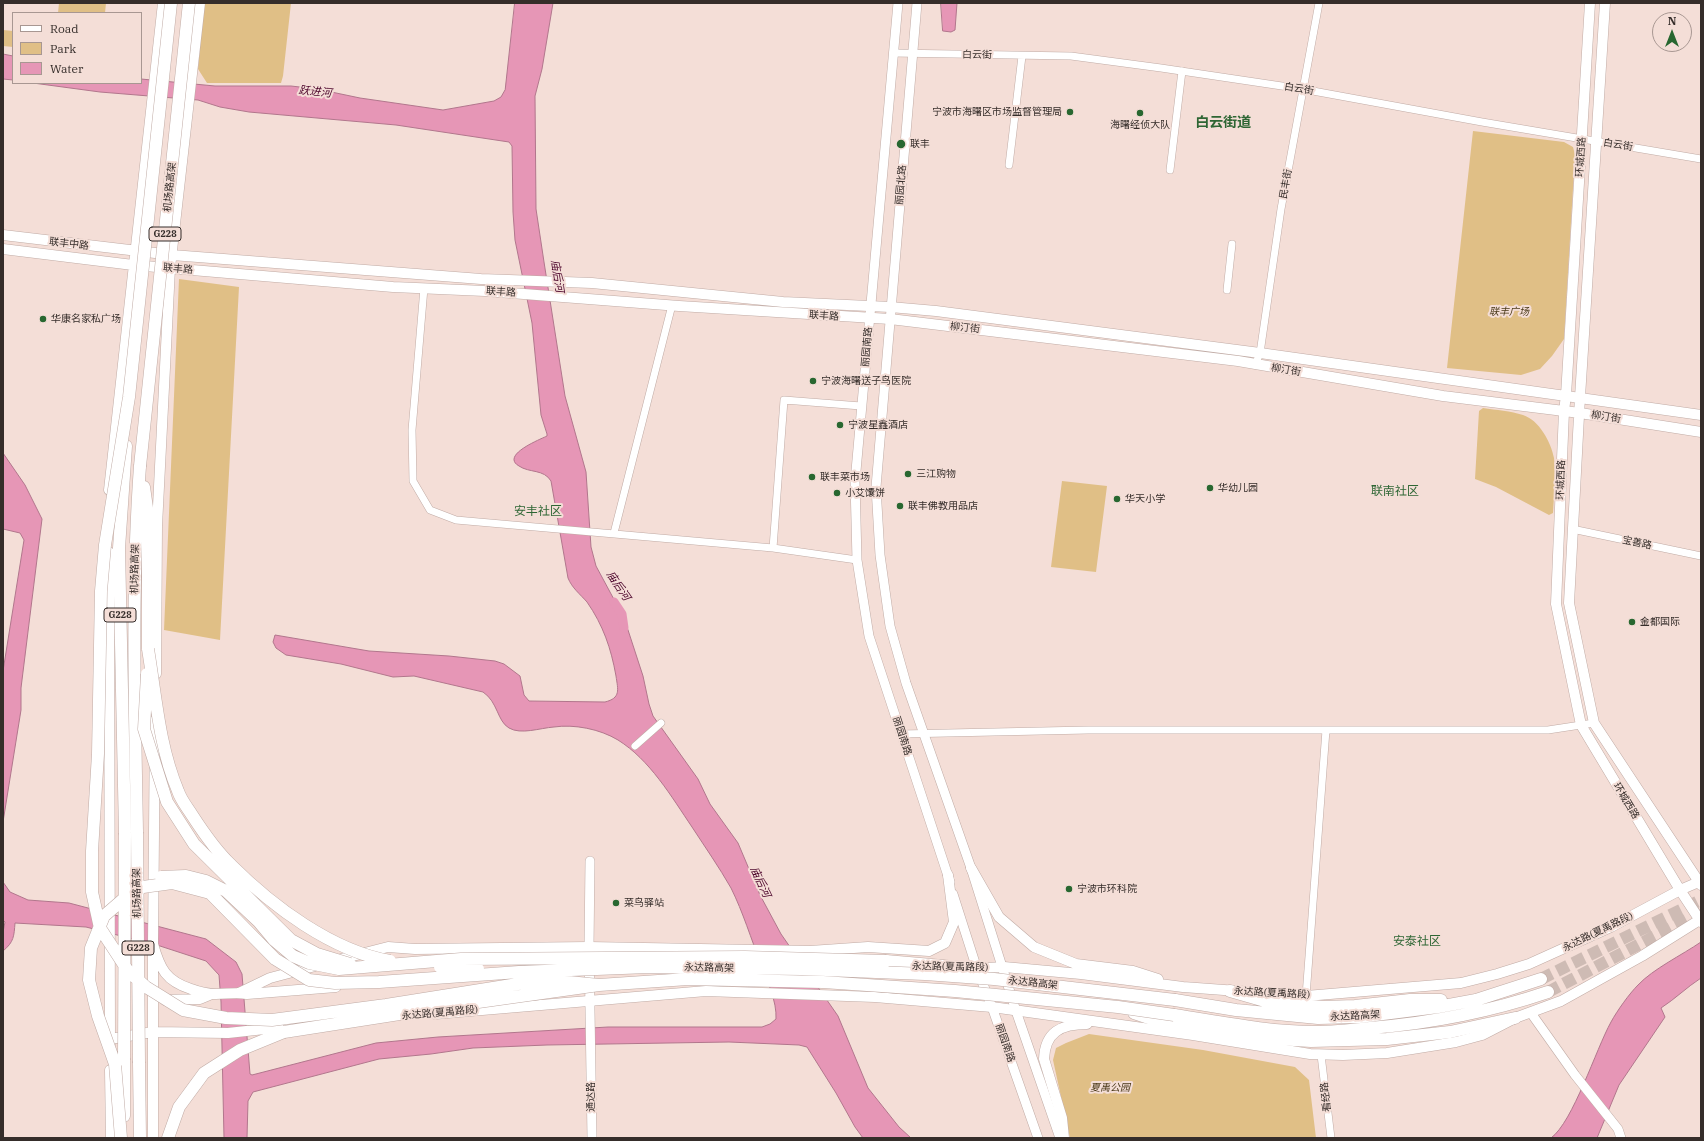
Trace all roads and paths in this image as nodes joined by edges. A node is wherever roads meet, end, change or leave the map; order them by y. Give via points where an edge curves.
1 (163, 3) edge
2 (172, 3) edge
3 (189, 3) edge
4 (200, 3) edge
5 (898, 3) edge
6 (917, 3) edge
7 (1319, 3) edge
8 (1590, 3) edge
9 (1605, 3) edge
10 (893, 52) junction
11 (913, 54) junction
12 (1022, 56) junction
13 (1182, 71) junction
14 (1302, 89) junction
15 (1582, 139) junction
16 (1596, 141) junction
17 (1701, 159) edge
18 (1009, 165) dead end
19 (1170, 170) dead end
20 (3, 236) edge
21 (1232, 244) dead end
22 (3, 249) edge
23 (135, 252) junction
24 (172, 255) junction
25 (133, 265) junction
26 (170, 268) junction
27 (424, 288) junction
28 (1227, 290) dead end
29 (672, 305) junction
30 (870, 306) junction
31 (890, 307) junction
32 (869, 319) junction
33 (890, 319) junction
34 (1260, 353) junction
35 (1255, 365) junction
36 (1566, 395) junction
37 (129, 397) junction
38 (1580, 397) junction
39 (861, 406) junction
40 (1564, 411) junction
41 (1580, 413) junction
42 (1701, 415) edge
43 (1701, 432) edge
44 (140, 466) junction
45 (1572, 529) junction
46 (616, 533) junction
47 (773, 548) junction
48 (1701, 556) edge
49 (857, 560) junction
50 (148, 649) junction
51 (661, 723) dead end
52 (1594, 723) junction
53 (1581, 725) junction
54 (1326, 730) junction
55 (924, 733) junction
56 (901, 734) junction
57 (635, 746) dead end
58 (590, 861) dead end
59 (971, 868) junction
60 (948, 875) junction
61 (1700, 883) edge
62 (1680, 890) junction
63 (127, 896) junction
64 (1701, 920) edge
65 (153, 944) junction
66 (589, 947) junction
67 (589, 965) junction
68 (359, 967) junction
69 (1004, 967) junction
70 (977, 969) junction
71 (519, 972) junction
72 (1541, 979) tunnel mouth
73 (600, 985) junction
74 (1182, 987) junction
75 (1230, 990) junction
76 (1548, 992) tunnel mouth
77 (214, 994) junction
78 (243, 994) junction
79 (1306, 996) junction
80 (590, 1000) junction
81 (1476, 1000) junction
82 (153, 1001) junction
83 (992, 1007) junction
84 (1016, 1011) junction
85 (1531, 1013) junction
86 (1515, 1018) junction
87 (1174, 1020) junction
88 (1110, 1023) junction
89 (153, 1032) junction
90 (110, 1039) junction
91 (1321, 1055) junction
92 (111, 1138) edge
93 (122, 1138) edge
94 (140, 1138) edge
95 (153, 1138) edge
96 (168, 1138) edge
97 (592, 1138) edge
98 (1038, 1138) edge
99 (1060, 1138) edge
100 (1064, 1138) edge
101 (1331, 1138) edge
102 (1621, 1138) edge

1 - 23 main road
2 - 37 highway, 机场路高架 / G228, bridge
3 - 44 highway, 机场路高架 / G228, bridge
4 - 24 main road
5 - 10 main road, 丽园北路
6 - 11 main road, 丽园北路
7 - 14 street, 民丰街
8 - 15 main road, 环城西路
9 - 16 main road, 环城西路
10 - 11 street, 白云街
10 - 30 main road, 丽园北路
11 - 12 street, 白云街
11 - 31 main road, 丽园北路
12 - 13 street, 白云街 via 1071,56
12 - 18 street
13 - 14 street, 白云街
13 - 19 street
14 - 15 street, 白云街
14 - 34 street, 民丰街
15 - 16 street, 白云街
15 - 36 main road, 环城西路
16 - 17 street, 白云街
16 - 38 main road, 环城西路
20 - 23 main road, 联丰中路
21 - 28 street
22 - 25 main road, 联丰中路
23 - 24 main road, 联丰路
23 - 25 main road
24 - 26 main road
24 - 30 main road, 联丰路 via 481,279 592,283 783,302
25 - 26 main road, 联丰路
25 - 90 main road via 109,485
26 - 27 main road, 联丰路
26 - 65 main road via 157,526
27 - 29 main road, 联丰路
27 - 46 street via 412,430 413,481 430,510 456,520
29 - 32 main road, 联丰路
29 - 46 street
30 - 31 main road, 柳汀街
30 - 32 main road, 丽园北路
31 - 33 main road, 丽园北路
31 - 34 main road, 柳汀街
32 - 33 main road, 柳汀街
32 - 39 main road, 丽园南路
33 - 35 main road, 柳汀街
33 - 55 main road, 丽园南路 via 876,487 880,555 890,626 906,683
34 - 35 street, 民丰街
34 - 36 main road, 柳汀街
35 - 40 main road, 柳汀街 via 1444,396
36 - 38 main road, 柳汀街
36 - 40 main road, 环城西路
37 - 73 highway, bridge via 105,546 101,591 98,754 92,851 92,892 100,928 128,971 146,987 183,1010 226,1018 272,1020 518,984 558,981
37 - 93 highway, 机场路高架 / G228, bridge via 119,548 125,833
38 - 41 main road, 环城西路
38 - 42 main road, 柳汀街
39 - 47 street via 784,400
39 - 49 main road, 丽园南路 via 855,482
40 - 41 main road, 柳汀街
40 - 53 main road, 环城西路 via 1556,604
41 - 43 main road, 柳汀街
41 - 45 main road, 环城西路
44 - 50 highway via 148,515
44 - 94 highway, 机场路高架 / G228, bridge via 134,613
45 - 48 street, 宝善路
45 - 52 main road, 环城西路 via 1569,603
46 - 47 street
47 - 49 street
49 - 56 main road, 丽园南路 via 869,636
50 - 68 highway, bridge via 144,729 167,802 194,844 291,940 318,954
50 - 71 highway, bridge via 163,745 178,792 202,830 230,865 279,908 332,941 377,958 418,965
51 - 57 street
52 - 53 street
52 - 61 main road, 环城西路
53 - 54 street via 1548,730
53 - 62 main road, 环城西路
54 - 55 street
54 - 79 street
55 - 56 street
55 - 59 main road, 丽园南路
56 - 60 main road, 丽园南路
58 - 66 main road, 通达路
59 - 69 main road, 丽园南路
59 - 74 main road via 999,917 1034,947 1076,964 1133,971
60 - 66 main road via 954,922 945,942 929,951 868,947 759,951
60 - 70 main road, 丽园南路
61 - 62 main road, 永达路(夏禹路段)
62 - 64 main road, 环城西路
62 - 79 main road, 永达路(夏禹路段) via 1611,927 1529,964 1497,974 1461,983
63 - 68 highway, bridge via 148,879 186,876 206,881 226,891 293,956 309,963 339,969
63 - 71 highway, bridge via 143,887 172,883 210,893 275,959 309,980 335,983 379,982
63 - 93 highway, bridge via 104,916 91,948 89,980 98,1016 115,1064
64 - 85 main road via 1561,1001
65 - 77 main road via 157,958 170,979 178,985 198,992
65 - 82 main road
66 - 67 main road, 通达路
66 - 78 main road via 388,947 270,978
67 - 70 main road, 永达路(夏禹路段) via 726,962
67 - 78 main road
67 - 80 main road, 通达路
68 - 70 highway, bridge via 461,959 745,957 886,961
69 - 70 main road, 永达路(夏禹路段)
69 - 74 main road, 永达路(夏禹路段)
69 - 84 main road, 丽园南路
70 - 83 main road, 丽园南路
71 - 81 highway, 永达路高架, bridge via 648,966 925,974 994,979 1318,1018 1359,1017
72 - 81 highway, 永达路高架
73 - 87 highway, 永达路高架, bridge via 688,979 823,982 955,991 1118,1007
73 - 96 highway, bridge via 284,1032 240,1050 204,1073 179,1107
74 - 75 main road, 永达路(夏禹路段)
75 - 79 main road, 永达路(夏禹路段)
75 - 81 highway via 1272,1003 1324,1007 1410,1000
76 - 87 highway, 永达路高架 via 1517,1003 1414,1025 1316,1032
77 - 78 main road
77 - 82 main road via 200,999
80 - 83 main road, 永达路(夏禹路段) via 706,992 771,993 875,997
80 - 89 main road, 永达路(夏禹路段) via 228,1033
80 - 97 main road, 通达路
82 - 89 main road
83 - 84 main road
83 - 98 main road, 丽园南路
84 - 88 main road
84 - 99 main road, 丽园南路
85 - 86 main road
85 - 102 main road via 1618,1129
86 - 87 highway via 1450,1032 1395,1038 1319,1041 1261,1038
86 - 91 main road via 1482,1035 1456,1042 1387,1053
88 - 91 main road
88 - 100 main road via 1066,1027 1050,1035 1046,1042 1044,1059 1062,1118
89 - 90 main road, 永达路(夏禹路段)
89 - 95 main road
90 - 92 main road
91 - 101 street, 看经路

